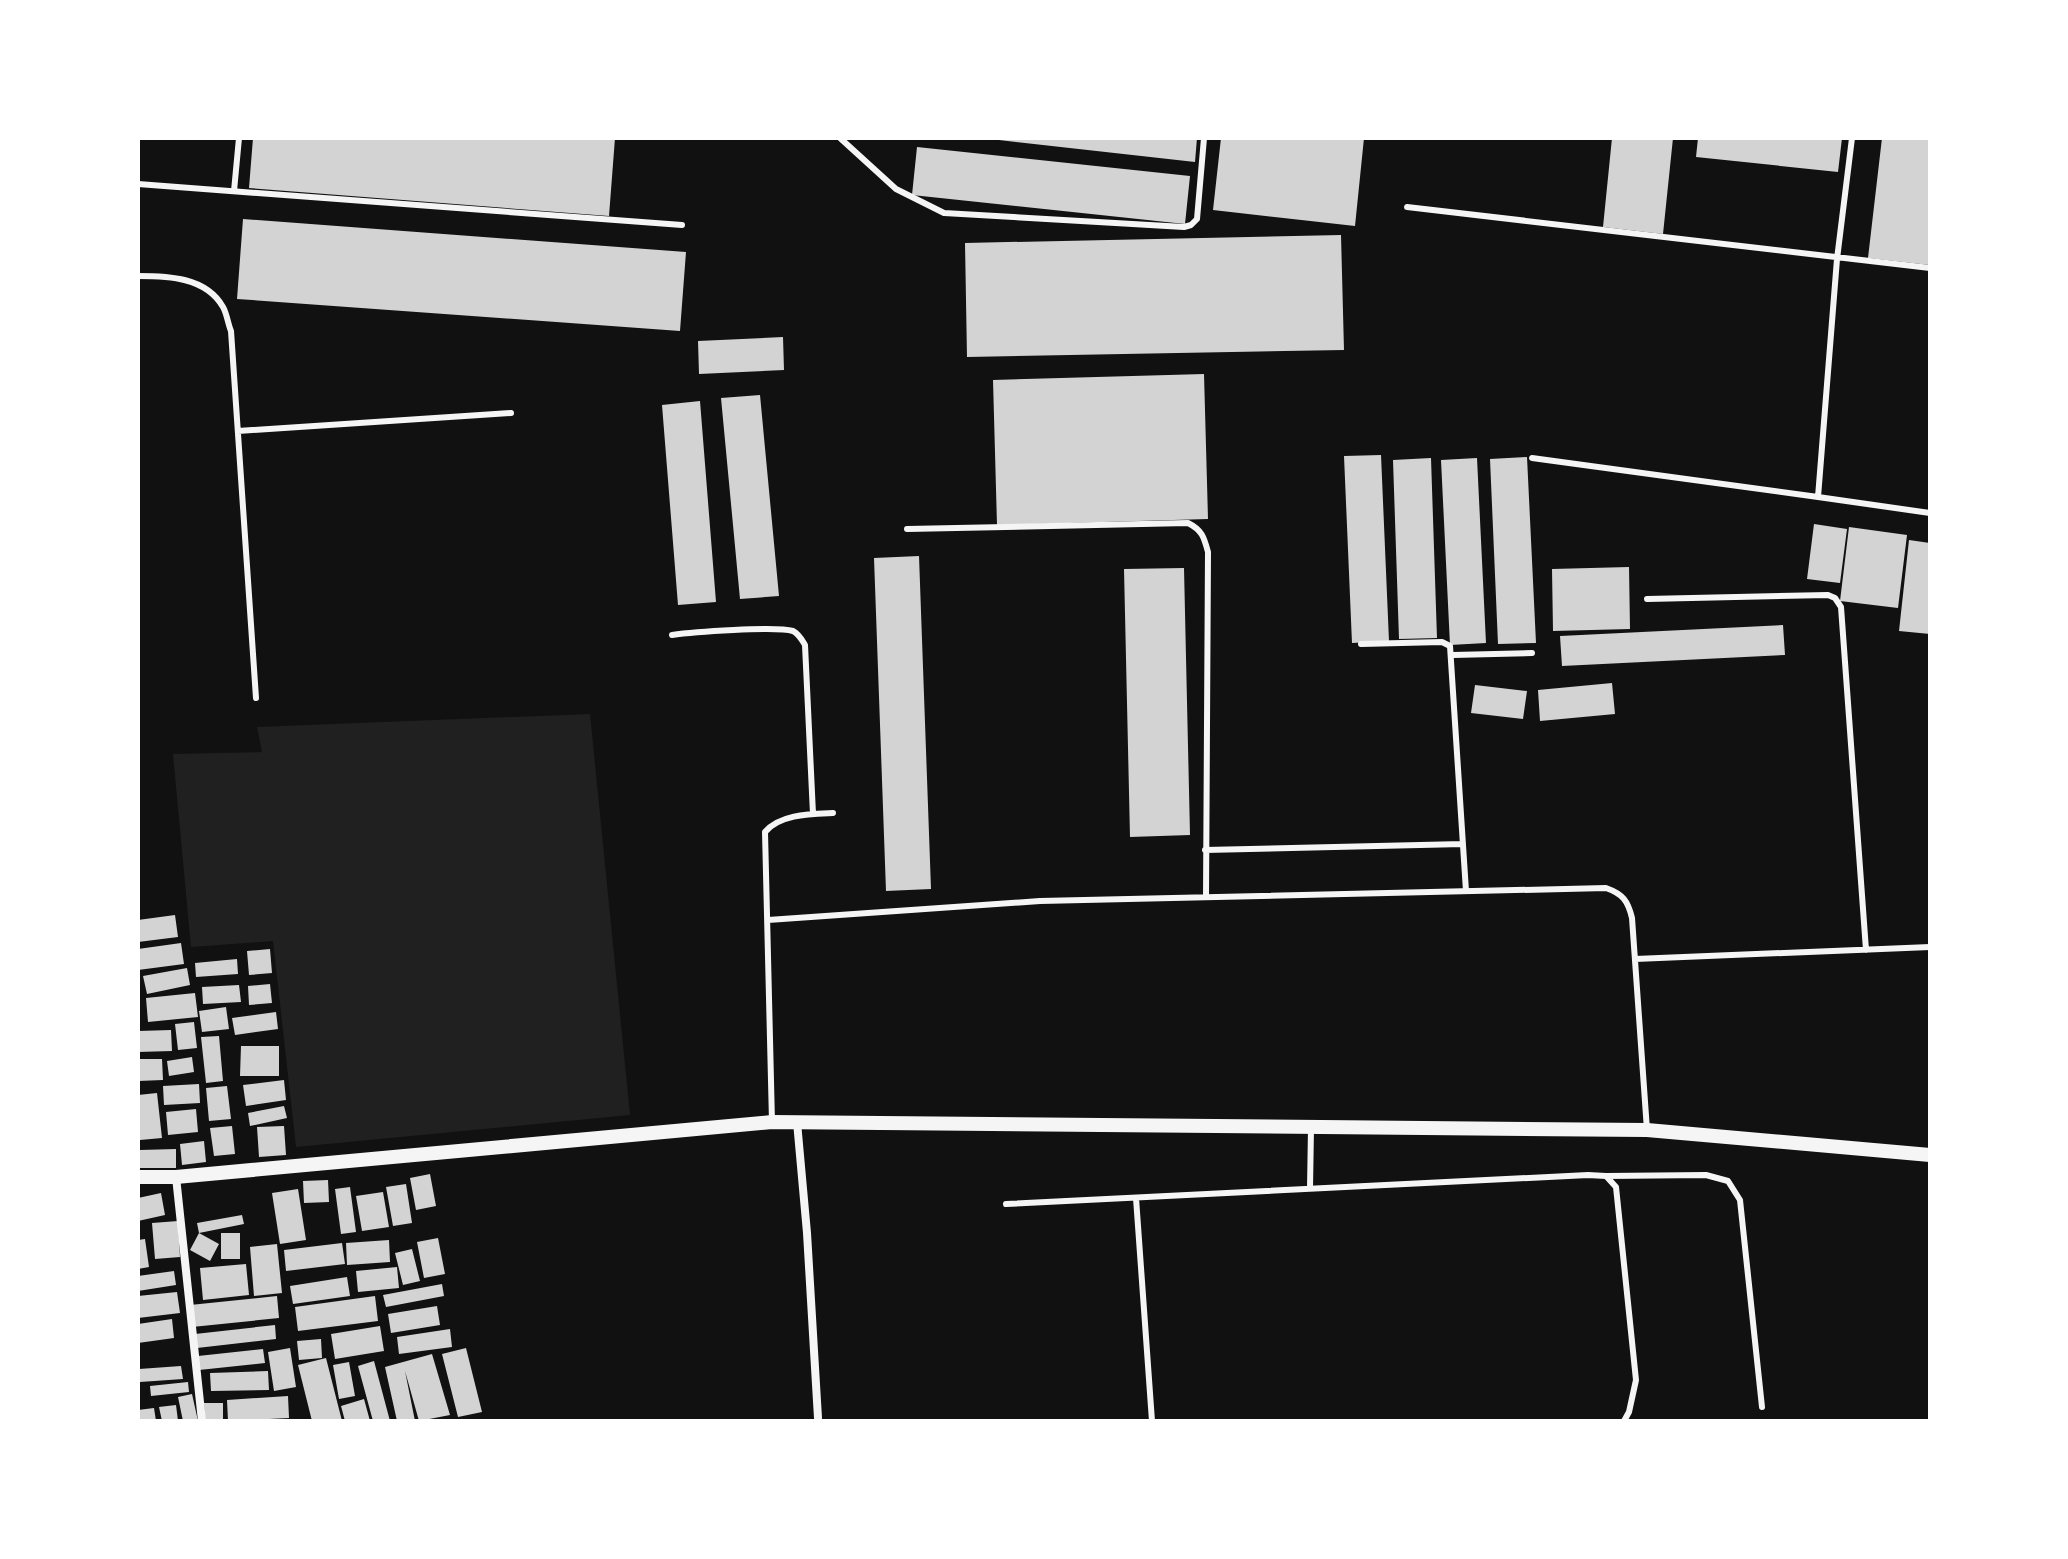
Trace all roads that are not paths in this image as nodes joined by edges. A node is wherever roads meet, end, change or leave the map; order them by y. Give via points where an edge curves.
1 (239, 138) edge
2 (840, 138) edge
3 (1204, 138) edge
4 (1852, 138) edge
5 (138, 184) edge
6 (234, 191) junction
7 (1407, 207) dead end
8 (682, 225) dead end
9 (1837, 259) junction
10 (1930, 268) edge
11 (138, 276) edge
12 (511, 413) dead end
13 (238, 431) junction
14 (1532, 458) dead end
15 (1818, 497) junction
16 (1930, 513) edge
17 (907, 529) dead end
18 (1647, 599) dead end
19 (672, 635) dead end
20 (1361, 644) dead end
21 (1532, 653) dead end
22 (1453, 655) junction
23 (256, 698) dead end
24 (833, 813) dead end
25 (813, 814) junction
26 (1463, 844) junction
27 (1205, 850) junction
28 (1466, 891) junction
29 (1206, 897) junction
30 (768, 920) junction
31 (1930, 947) edge
32 (1866, 950) junction
33 (1635, 959) junction
34 (772, 1122) junction
35 (797, 1122) junction
36 (1311, 1128) junction
37 (1647, 1130) junction
38 (1930, 1155) edge
39 (1606, 1176) junction
40 (138, 1177) edge
41 (176, 1177) junction
42 (1310, 1188) junction
43 (1136, 1198) junction
44 (1006, 1204) dead end
45 (1762, 1407) dead end
46 (818, 1418) dead end
47 (202, 1421) edge
48 (1152, 1421) edge
49 (1624, 1421) edge

1 - 6 lane
2 - 3 lane via 896,189 944,213 1184,227 1197,219
4 - 9 lane
5 - 6 lane
6 - 8 lane
7 - 9 lane
9 - 10 lane
9 - 15 lane
11 - 13 lane via 176,276 206,288 223,307 231,331
12 - 13 lane
13 - 23 lane
14 - 15 lane
15 - 16 lane
17 - 27 lane via 1188,523 1198,528 1208,552
18 - 32 lane via 1828,595 1841,607
19 - 25 lane via 776,630 801,637
20 - 22 lane via 1442,642
21 - 22 lane
22 - 26 lane
24 - 25 lane
25 - 30 lane via 765,832
26 - 27 lane
26 - 28 lane
27 - 29 lane
28 - 29 lane
28 - 33 lane via 1620,892 1632,918
29 - 30 lane via 1040,901
30 - 34 lane
31 - 32 lane
32 - 33 lane
33 - 37 lane
34 - 35 street
34 - 41 street
35 - 36 street
35 - 46 street
36 - 37 street
36 - 42 lane
37 - 38 street
39 - 42 lane
39 - 45 lane via 1706,1175 1728,1181 1740,1200
39 - 49 lane via 1616,1187 1636,1380
40 - 41 street
41 - 47 street
42 - 43 lane
43 - 44 lane
43 - 48 lane

